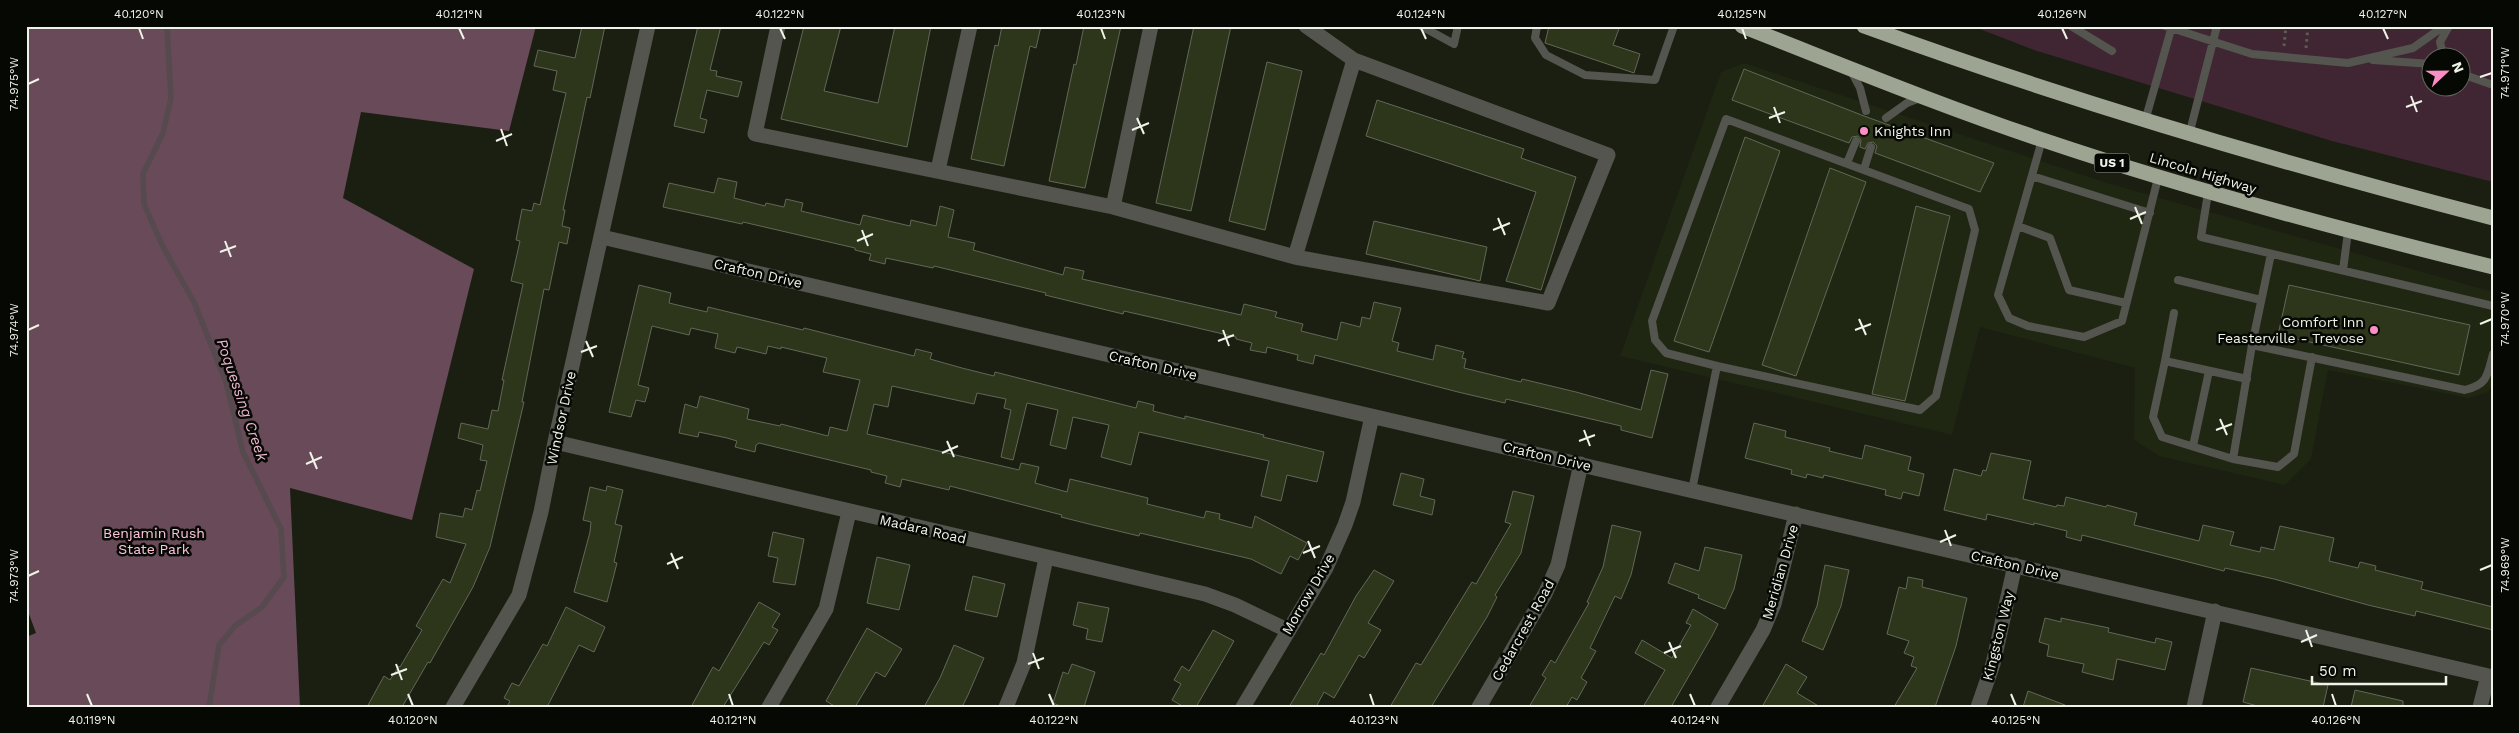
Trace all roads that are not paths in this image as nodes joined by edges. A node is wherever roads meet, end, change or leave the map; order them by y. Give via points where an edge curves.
1 (648, 26) edge
2 (778, 26) edge
3 (970, 26) edge
4 (1151, 26) edge
5 (1421, 26) edge
6 (1458, 26) edge
7 (1537, 26) edge
8 (1674, 26) edge
9 (1742, 26) edge
10 (1864, 26) edge
11 (2072, 26) edge
12 (2217, 26) edge
13 (2444, 26) edge
14 (2449, 26) edge
15 (2170, 27) edge
16 (1316, 29) edge
17 (2213, 41) junction
18 (2442, 48) edge
19 (2112, 51) dead end
20 (2363, 59) junction
21 (1354, 60) junction
22 (2422, 63) edge
23 (1849, 68) junction
24 (2472, 78) edge
25 (2493, 85) edge
26 (1923, 97) junction
27 (1866, 111) dead end
28 (1886, 118) dead end
29 (2145, 121) junction
30 (2189, 134) junction
31 (2042, 140) junction
32 (1856, 141) dead end
33 (1871, 147) dead end
34 (1847, 163) junction
35 (1864, 169) junction
36 (938, 170) junction
37 (2032, 176) junction
38 (2158, 178) junction
39 (2208, 193) junction
40 (1113, 207) junction
41 (2150, 213) junction
42 (2493, 218) edge
43 (2018, 226) junction
44 (2348, 232) junction
45 (602, 237) junction
46 (2271, 254) junction
47 (1295, 258) junction
48 (2493, 267) edge
49 (2343, 270) junction
50 (2178, 280) dead end
51 (2261, 300) junction
52 (2126, 303) junction
53 (2493, 306) edge
54 (2174, 313) dead end
55 (2252, 345) junction
56 (2493, 354) edge
57 (2312, 357) junction
58 (2165, 361) junction
59 (1718, 366) junction
60 (2209, 371) junction
61 (2246, 379) junction
62 (1372, 416) junction
63 (555, 442) junction
64 (2193, 446) junction
65 (2233, 459) junction
66 (1581, 464) junction
67 (1692, 490) junction
68 (849, 512) junction
69 (1796, 514) junction
70 (1046, 558) junction
71 (2014, 565) junction
72 (2215, 611) junction
73 (1287, 630) junction
74 (2490, 676) edge
75 (453, 707) edge
76 (769, 707) edge
77 (1006, 707) edge
78 (1242, 707) edge
79 (1480, 707) edge
80 (1718, 707) edge
81 (1978, 707) edge
82 (2194, 707) edge
83 (2480, 707) edge

1 - 45 street, Windsor Drive
2 - 36 street via 755,134
3 - 36 street
4 - 40 street
5 - 6 lane via 1454,44
7 - 8 lane via 1535,38 1546,55 1585,75 1655,80
9 - 23 highway, Lincoln Highway / US 1
10 - 29 highway via 2040,89
11 - 19 lane
12 - 17 lane
13 - 20 lane via 2413,48
14 - 18 lane via 2440,42
15 - 17 lane
15 - 29 lane
16 - 21 street
17 - 20 lane via 2252,54 2348,63
17 - 30 lane
20 - 22 lane
21 - 47 street
21 - 47 street via 1608,155 1548,303
23 - 26 highway, Lincoln Highway / US 1
23 - 27 lane via 1860,88
24 - 25 lane
26 - 28 lane via 1907,102
26 - 31 highway, Lincoln Highway / US 1
29 - 30 highway
30 - 42 highway
31 - 37 lane
31 - 38 highway, Lincoln Highway / US 1
32 - 34 lane
33 - 35 lane
34 - 35 lane
34 - 59 lane via 1726,119 1652,321 1655,340 1666,353
35 - 59 lane via 1969,209 1975,230 1936,396 1920,410
36 - 40 street
37 - 41 lane
37 - 43 lane
38 - 39 highway, Lincoln Highway / US 1
38 - 41 lane
39 - 44 highway, Lincoln Highway / US 1
39 - 46 lane via 2201,237
40 - 47 street
41 - 52 lane
43 - 52 lane via 2050,238 2070,290
43 - 52 lane via 1998,295 2008,318 2028,326 2084,337 2122,321
44 - 48 highway, Lincoln Highway / US 1
44 - 49 lane
45 - 62 street, Crafton Drive
45 - 63 street, Windsor Drive
46 - 49 lane
46 - 51 lane
49 - 53 lane
50 - 51 lane
51 - 55 lane
54 - 58 lane
55 - 57 lane
55 - 61 lane
56 - 57 lane via 2487,377 2480,386 2465,390
57 - 65 lane via 2294,454 2278,466
58 - 60 lane
58 - 64 lane via 2153,417 2162,437
59 - 67 lane
60 - 61 lane
60 - 64 lane
61 - 65 lane
62 - 66 street, Crafton Drive
62 - 73 street, Morrow Drive via 1345,525 1326,568
63 - 68 street, Madara Road
63 - 75 street, Windsor Drive via 519,595
64 - 65 lane
66 - 67 street, Crafton Drive
66 - 79 street, Cedarcrest Road via 1558,565 1545,594
67 - 69 street, Crafton Drive
68 - 70 street, Madara Road
68 - 76 street via 826,609
69 - 71 street, Crafton Drive
69 - 80 street, Meridian Drive via 1774,604 1763,630
70 - 73 street, Madara Road via 1205,594
70 - 77 street via 1024,663
71 - 72 street, Crafton Drive
71 - 81 street, Kingston Way via 1993,664
72 - 74 street, Crafton Drive
72 - 82 street
73 - 78 street, Morrow Drive
74 - 83 street

